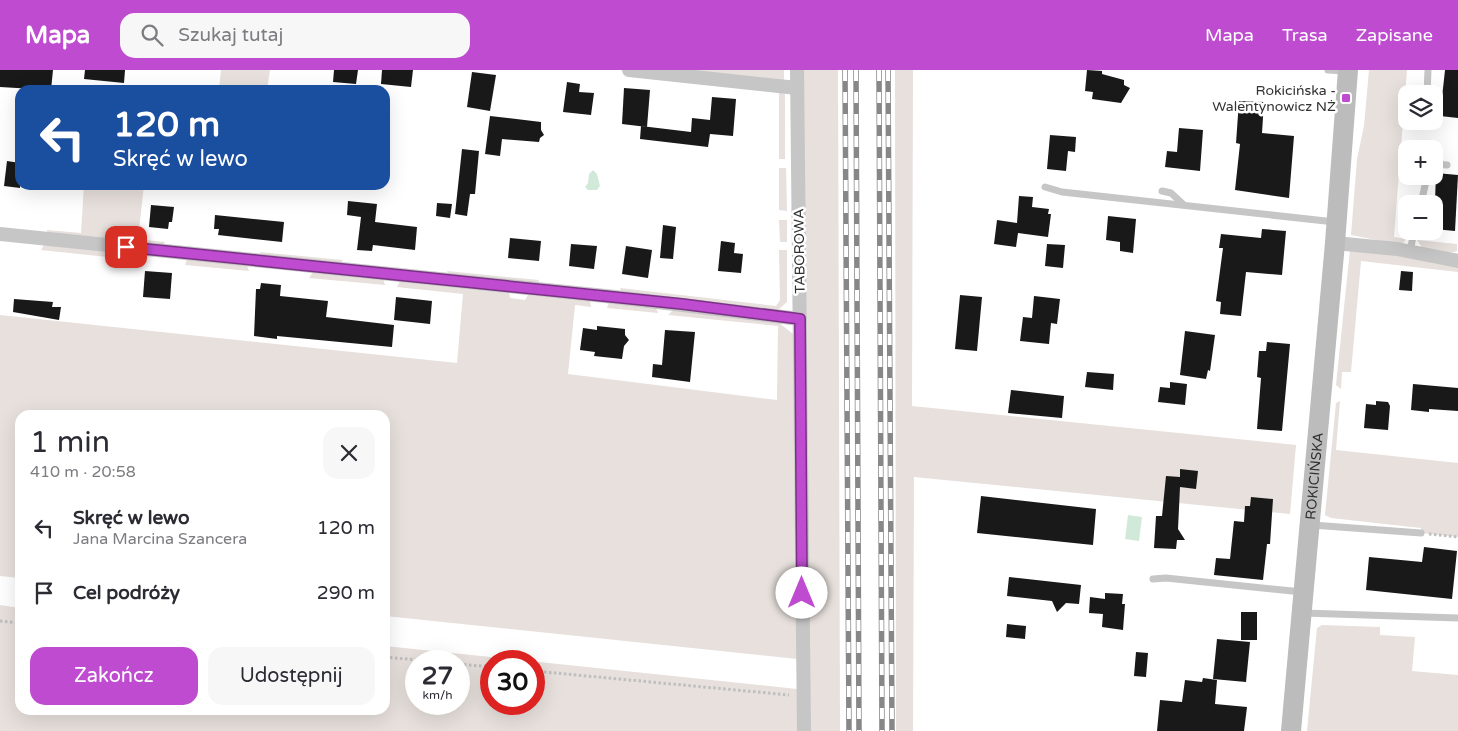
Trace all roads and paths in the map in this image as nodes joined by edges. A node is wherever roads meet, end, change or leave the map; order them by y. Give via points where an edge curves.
1 (629, 70) edge
2 (797, 70) edge
3 (1428, 70) edge
4 (1341, 71) edge
5 (1427, 85) edge
6 (797, 88) junction
7 (1443, 165) edge
8 (1447, 165) dead end
9 (1045, 187) dead end
10 (1162, 191) dead end
11 (1184, 205) junction
12 (1336, 222) junction
13 (0, 234) edge
14 (1412, 240) edge
15 (1335, 242) junction
16 (1410, 252) junction
17 (1458, 261) edge
18 (800, 319) junction
19 (1310, 524) junction
20 (1421, 533) joint
21 (1458, 537) edge
22 (1153, 579) dead end
23 (1304, 592) junction
24 (1302, 613) junction
25 (1458, 618) edge
26 (0, 621) edge
27 (15, 622) edge
28 (390, 657) edge
29 (405, 659) edge
30 (545, 672) edge
31 (803, 696) junction
32 (804, 731) edge
33 (1291, 731) edge

1 - 6 street
2 - 6 street, TABOROWA
3 - 5 lane
4 - 12 main road, ROKICIŃSKA
6 - 18 street, TABOROWA
7 - 8 lane
9 - 11 lane via 1062,192
10 - 11 lane via 1170,193
11 - 12 lane
12 - 15 main road, ROKICIŃSKA
13 - 18 street
14 - 16 lane
15 - 16 street
15 - 19 main road, ROKICIŃSKA
16 - 17 street
18 - 31 street, TABOROWA
19 - 20 lane
19 - 23 main road, ROKICIŃSKA
20 - 21 path
22 - 23 lane
23 - 24 main road, ROKICIŃSKA
24 - 25 lane
24 - 33 main road, ROKICIŃSKA
26 - 27 path
28 - 29 path
30 - 31 path
31 - 32 street, TABOROWA

